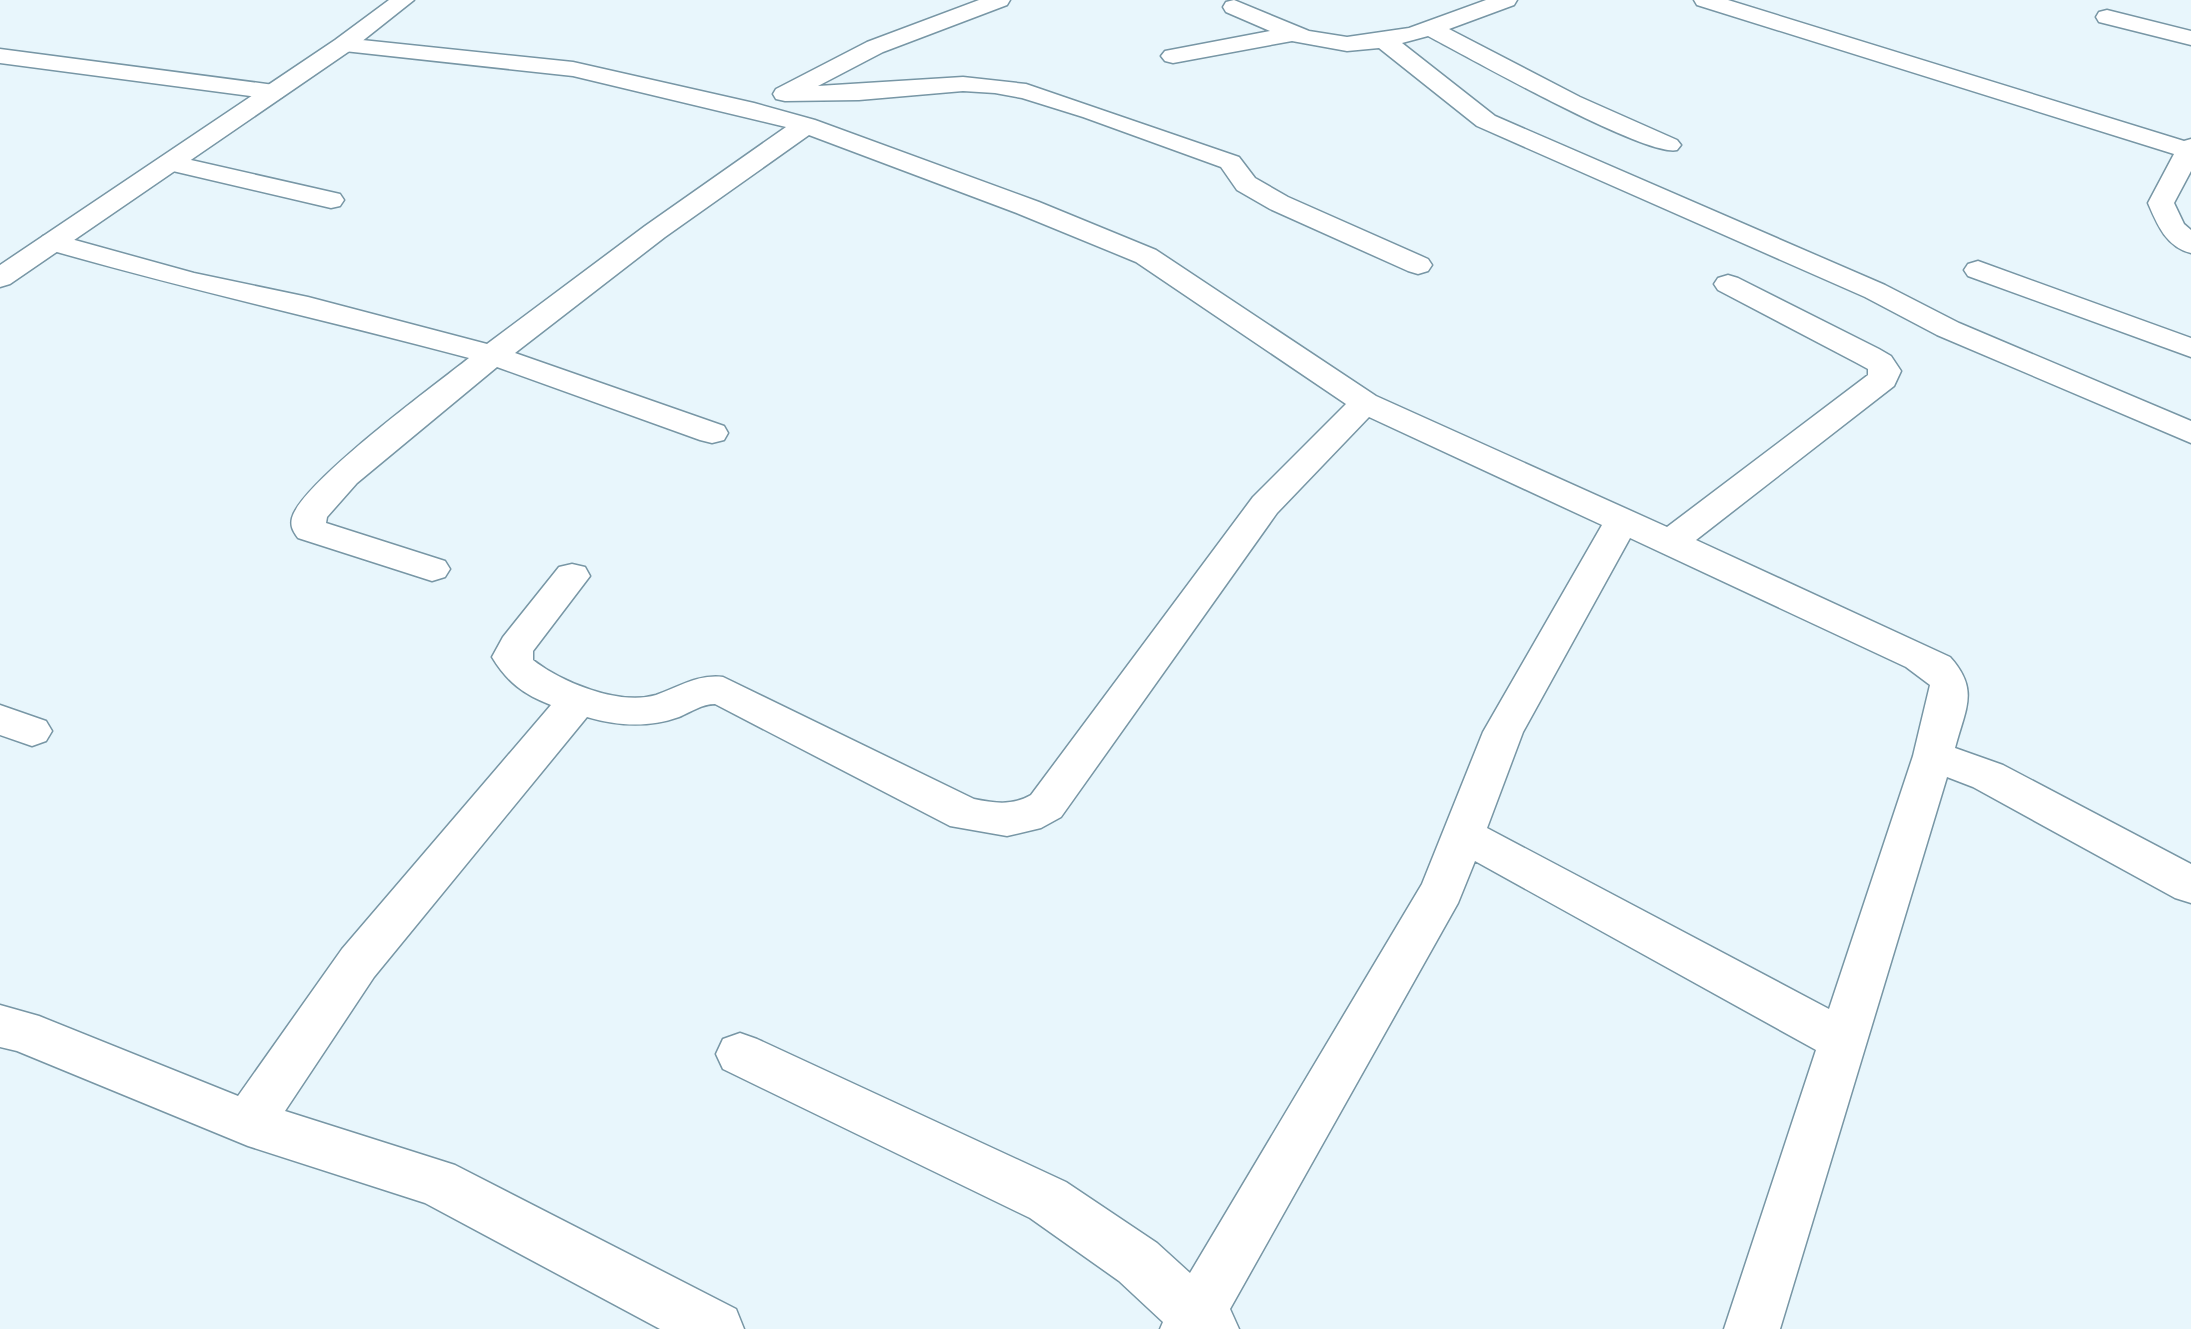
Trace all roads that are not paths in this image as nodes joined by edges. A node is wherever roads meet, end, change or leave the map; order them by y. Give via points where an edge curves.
1 (403, 0) edge
2 (999, 0) edge
3 (1506, 0) edge
4 (1705, 0) edge
5 (1234, 7) dead end
6 (2107, 17) dead end
7 (1429, 28) junction
8 (1297, 33) junction
9 (2191, 38) edge
10 (1382, 39) junction
11 (342, 45) junction
12 (0, 55) edge
13 (1173, 56) dead end
14 (274, 92) junction
15 (785, 94) junction
16 (754, 110) junction
17 (806, 125) junction
18 (1668, 145) dead end
19 (2189, 149) edge
20 (169, 163) junction
21 (331, 200) dead end
22 (53, 242) junction
23 (2191, 245) edge
24 (1418, 265) dead end
25 (1978, 270) dead end
26 (0, 278) edge
27 (1728, 284) dead end
28 (2191, 348) edge
29 (492, 355) junction
30 (1365, 403) junction
31 (712, 433) dead end
32 (2191, 433) edge
33 (1622, 521) junction
34 (1670, 543) junction
35 (432, 569) dead end
36 (572, 576) dead end
37 (578, 700) junction
38 (1933, 756) junction
39 (1464, 835) junction
40 (2191, 885) edge
41 (0, 1026) edge
42 (1843, 1041) junction
43 (740, 1054) dead end
44 (248, 1123) junction
45 (1199, 1325) edge
46 (716, 1329) edge
47 (1752, 1329) edge

1 - 11 street
2 - 15 street via 875,47
3 - 7 street
4 - 19 street
5 - 8 street
6 - 9 street
7 - 10 street
7 - 18 street via 1558,96
8 - 10 street via 1323,42
8 - 13 street
10 - 32 street via 1486,121
11 - 14 street
11 - 16 street via 573,69
12 - 14 street
14 - 20 street
15 - 16 street
15 - 24 street via 963,84 1026,91 1230,162 1246,184 1279,203
16 - 17 street
17 - 29 street via 683,209
17 - 30 street via 1146,256
19 - 23 street via 2161,203 2172,228
20 - 21 street
20 - 22 street
22 - 26 street
22 - 29 street via 189,281 308,306
25 - 28 street
27 - 34 street via 1868,356 1885,371 1883,379
29 - 31 street
29 - 35 street via 338,485 313,510 308,524 310,530
30 - 33 street
30 - 37 street via 1265,505 1046,806 1030,817 1005,822 965,814 723,691 695,691 652,710 605,708
33 - 34 street
33 - 39 street via 1503,732
34 - 38 street via 1936,667 1950,688
36 - 37 street via 510,657 516,669
37 - 44 street via 358,962
38 - 40 street via 1988,776
38 - 42 street
39 - 42 street
39 - 45 street via 1442,890
41 - 44 street
42 - 47 street
43 - 45 street via 1048,1200 1138,1262
44 - 46 street via 437,1182

